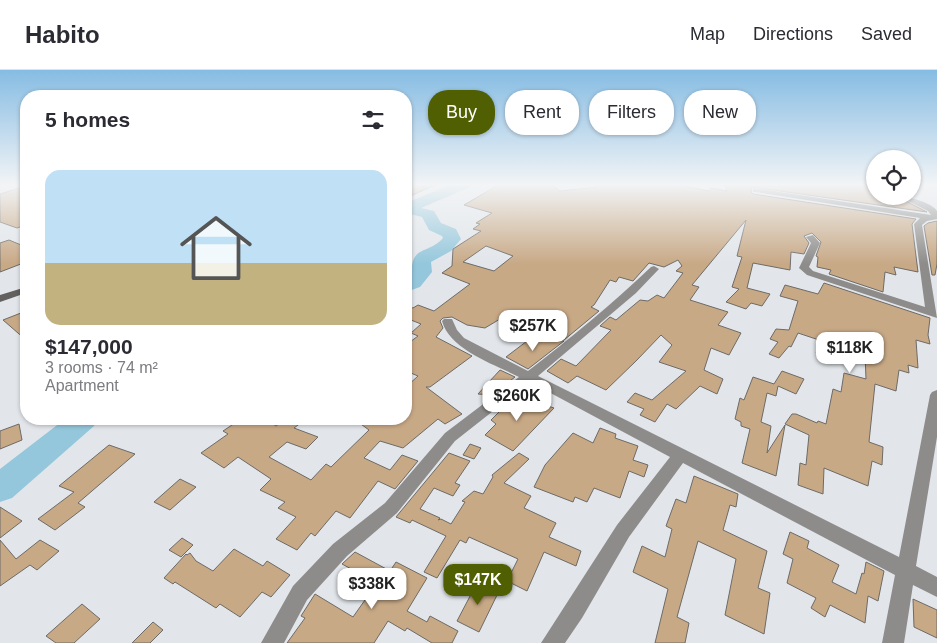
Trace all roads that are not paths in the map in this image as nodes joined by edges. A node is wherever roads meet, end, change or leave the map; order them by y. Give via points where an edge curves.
1 (893, 211) edge
2 (935, 217) edge
3 (810, 236) dead end
4 (654, 269) dead end
5 (20, 292) edge
6 (0, 299) edge
7 (934, 314) edge
8 (448, 321) dead end
9 (528, 377) junction
10 (937, 395) edge
11 (681, 454) junction
12 (905, 570) junction
13 (937, 587) edge
14 (272, 643) edge
15 (552, 643) edge
16 (893, 643) edge

1 - 2 street
2 - 7 street via 918,224
3 - 7 street via 816,243 804,268 810,272
4 - 9 street via 601,318
5 - 6 main road
8 - 9 street via 451,331 460,341
9 - 11 street
9 - 14 street via 450,437 391,508 340,550 300,593
10 - 12 street
11 - 12 street
11 - 15 street via 623,531
12 - 13 street
12 - 16 street

